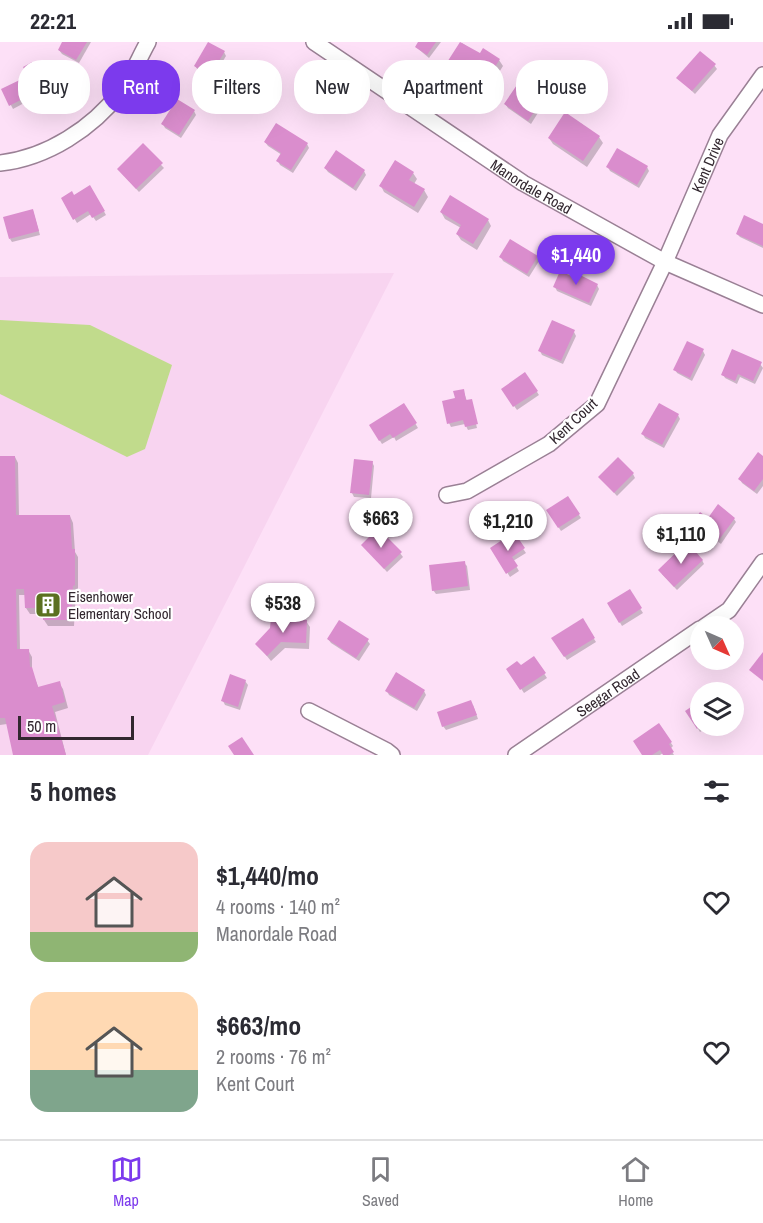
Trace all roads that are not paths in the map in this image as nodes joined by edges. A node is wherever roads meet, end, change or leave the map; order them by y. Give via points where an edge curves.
1 (148, 42) edge
2 (314, 42) edge
3 (763, 75) edge
4 (0, 163) edge
5 (664, 262) junction
6 (763, 305) edge
7 (447, 495) dead end
8 (763, 562) edge
9 (720, 616) edge
10 (690, 636) edge
11 (309, 711) dead end
12 (392, 755) edge
13 (516, 755) edge

1 - 4 street via 121,90 92,123 52,147
2 - 5 street, Manordale Road via 523,183
3 - 5 street, Kent Drive via 720,135
5 - 6 street, Manordale Road
5 - 7 street, Kent Court via 597,404 549,444 467,491
8 - 9 street, Seegar Road via 729,610
10 - 13 street, Seegar Road
11 - 12 street

